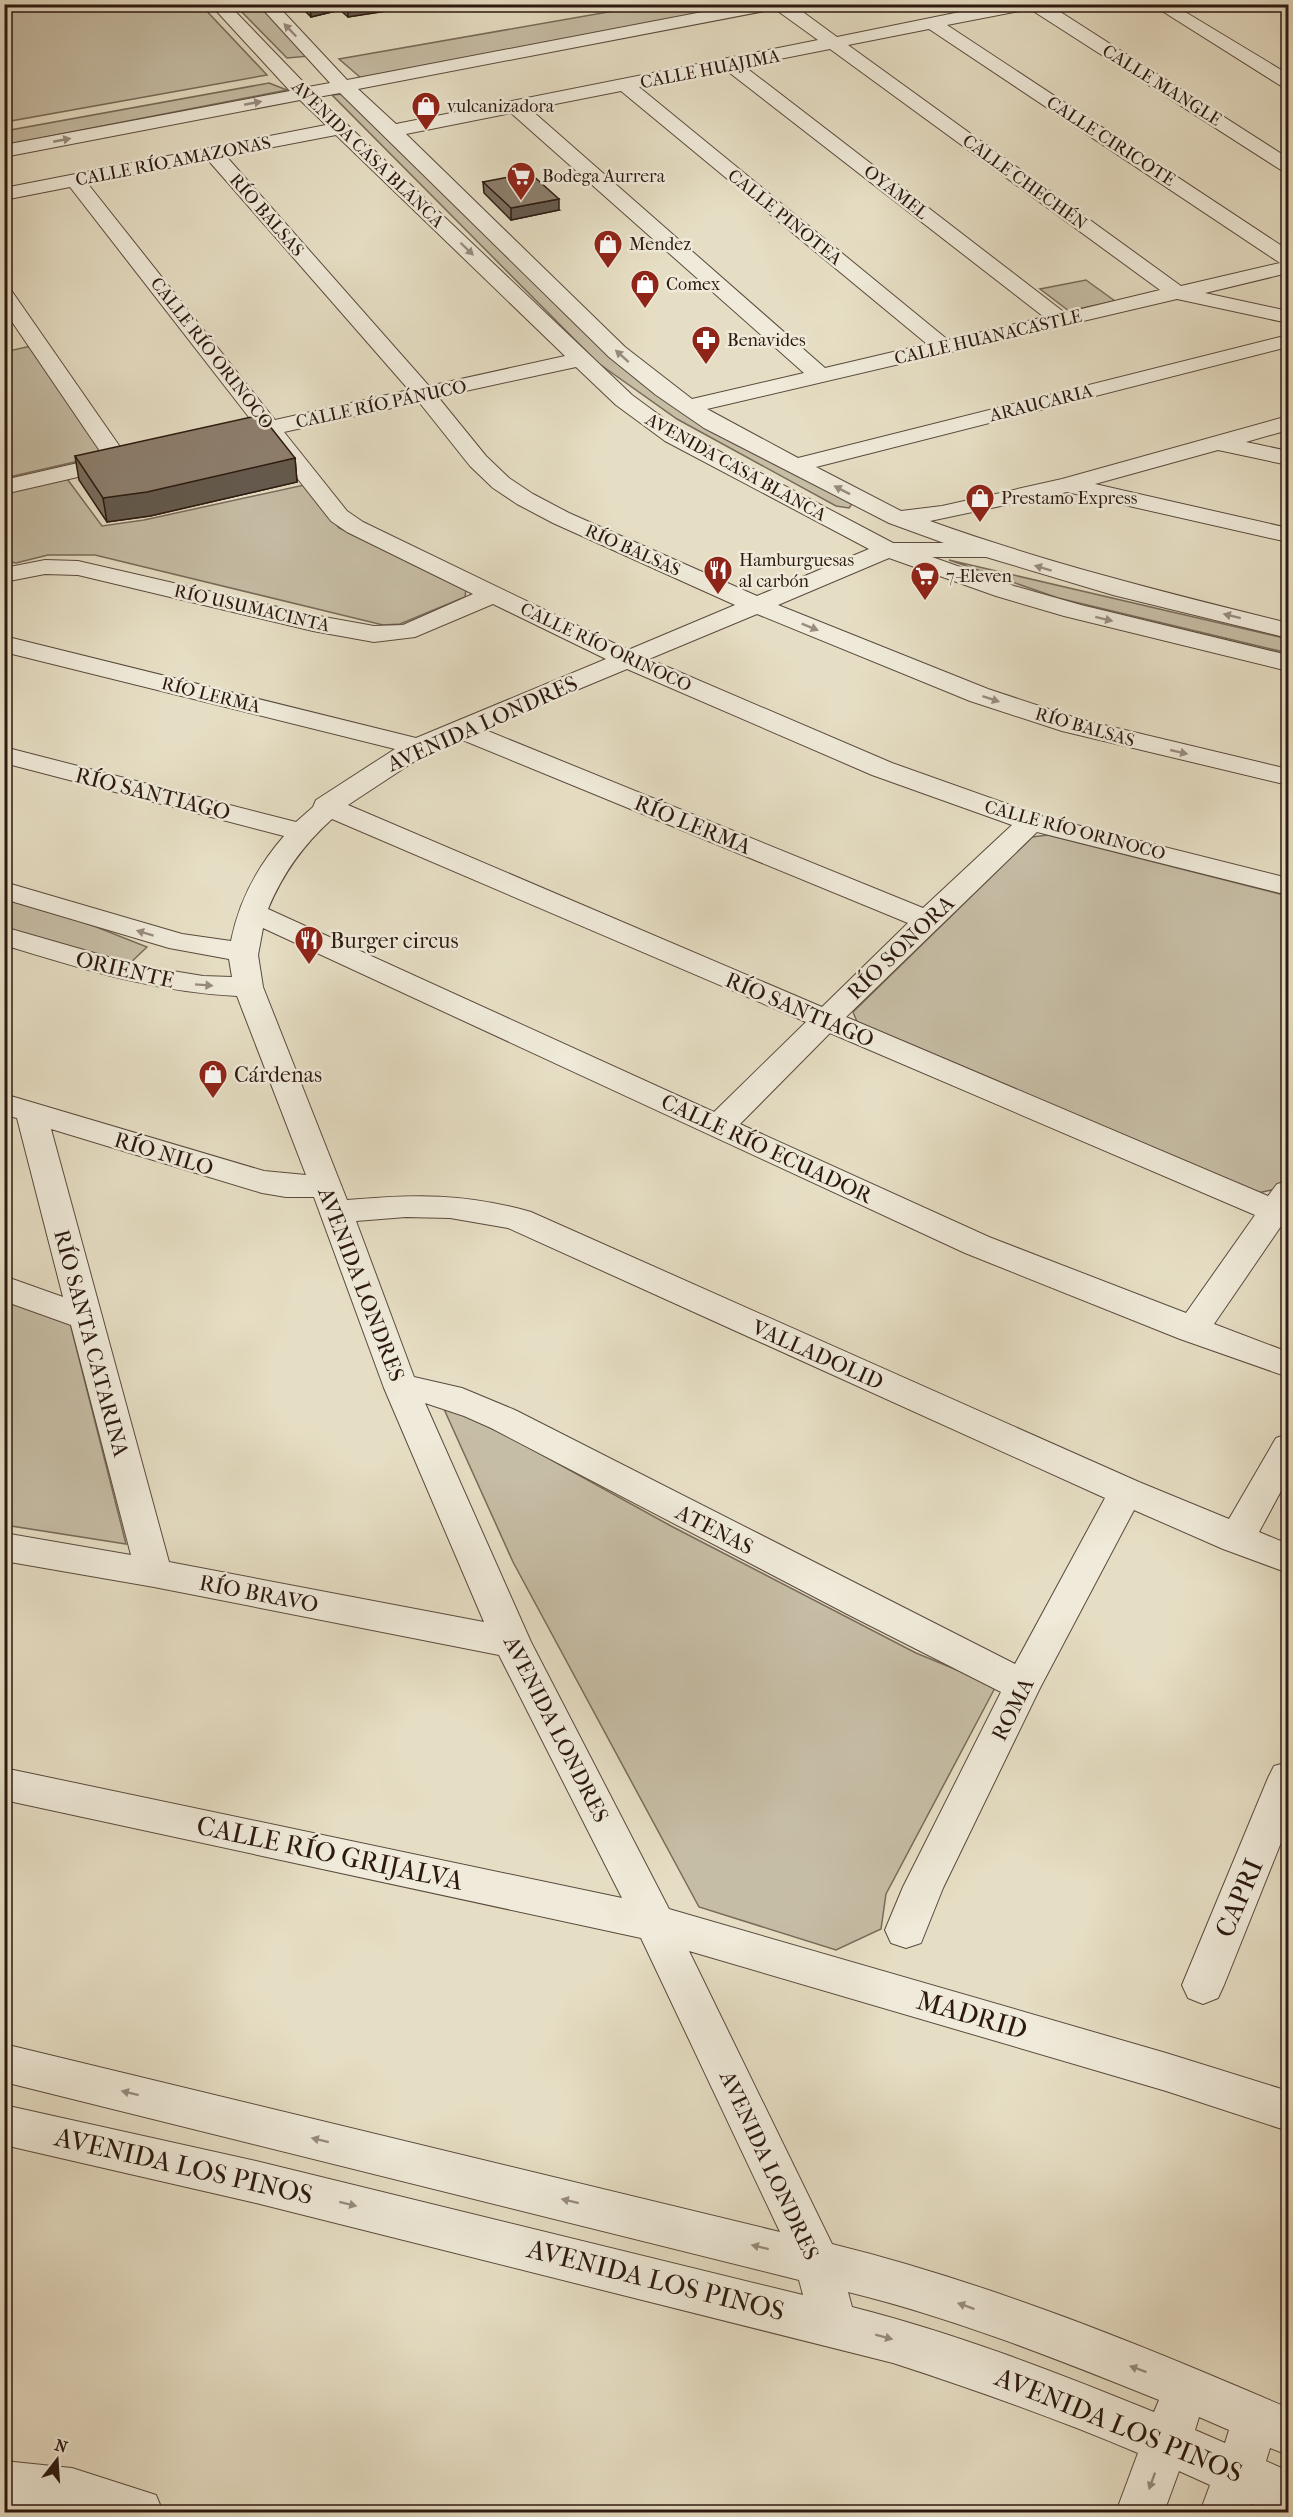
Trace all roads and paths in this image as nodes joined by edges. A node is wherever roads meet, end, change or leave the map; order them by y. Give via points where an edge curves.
1 (218, 4) edge
2 (266, 4) edge
3 (774, 4) edge
4 (780, 4) edge
5 (1028, 4) edge
6 (1035, 4) edge
7 (1159, 4) edge
8 (933, 24) junction
9 (834, 45) junction
10 (315, 56) junction
11 (731, 65) junction
12 (266, 82) dead end
13 (1288, 82) edge
14 (299, 83) junction
15 (348, 84) junction
16 (625, 85) junction
17 (516, 107) junction
18 (342, 128) junction
19 (392, 131) junction
20 (4, 151) edge
21 (212, 152) junction
22 (1288, 166) edge
23 (75, 180) junction
24 (4, 194) edge
25 (1288, 259) edge
26 (1288, 267) edge
27 (1177, 293) junction
28 (4, 294) edge
29 (1288, 317) edge
30 (1061, 320) junction
31 (1288, 341) edge
32 (945, 348) junction
33 (581, 359) junction
34 (822, 377) junction
35 (664, 390) junction
36 (424, 394) junction
37 (624, 400) junction
38 (687, 407) junction
39 (1288, 423) edge
40 (271, 428) junction
41 (227, 437) edge
42 (1214, 442) junction
43 (1288, 458) edge
44 (794, 466) junction
45 (1067, 485) junction
46 (4, 486) edge
47 (818, 513) junction
48 (897, 518) junction
49 (1288, 535) edge
50 (888, 550) junction
51 (987, 550) junction
52 (4, 575) edge
53 (494, 594) junction
54 (756, 605) junction
55 (1288, 630) edge
56 (4, 644) edge
57 (629, 660) junction
58 (1288, 663) edge
59 (459, 729) junction
60 (418, 747) junction
61 (4, 755) edge
62 (1288, 777) edge
63 (326, 806) junction
64 (1031, 822) junction
65 (302, 832) junction
66 (1288, 886) edge
67 (4, 890) edge
68 (253, 913) junction
69 (927, 920) junction
70 (4, 936) edge
71 (244, 952) junction
72 (248, 987) junction
73 (825, 1020) junction
74 (18, 1108) edge
75 (719, 1126) junction
76 (331, 1199) junction
77 (1281, 1202) edge
78 (4, 1288) edge
79 (85, 1317) junction
80 (1192, 1330) junction
81 (1288, 1365) edge
82 (401, 1388) junction
83 (1288, 1447) edge
84 (1126, 1492) junction
85 (1236, 1539) junction
86 (4, 1547) edge
87 (1288, 1559) edge
88 (154, 1573) junction
89 (512, 1642) junction
90 (1023, 1685) junction
91 (1288, 1778) edge
92 (4, 1784) edge
93 (655, 1923) junction
94 (906, 1930) dead end
95 (1203, 1985) dead end
96 (4, 2063) edge
97 (1288, 2111) edge
98 (4, 2125) edge
99 (817, 2261) junction
100 (833, 2324) junction
101 (1187, 2387) junction
102 (1273, 2425) edge
103 (1166, 2443) junction
104 (4, 2485) edge
105 (1231, 2493) edge
106 (1288, 2496) edge
107 (70, 2502) edge
108 (139, 2512) edge
109 (1140, 2512) edge

1 - 14 street, AVENIDA CASA BLANCA
10 -> 2 street, AVENIDA CASA BLANCA
3 - 15 street
4 - 9 street, CALLE CHECHÉN
5 - 8 street, CALLE HUAJIMA
6 - 22 street, CALLE MANGLE
7 - 13 street
8 - 9 street, CALLE HUAJIMA
8 - 25 street, CALLE CIRICOTE
9 - 11 street, CALLE HUAJIMA
9 - 27 street, CALLE CHECHÉN
10 - 14 street
10 - 15 street, AVENIDA CASA BLANCA
11 - 16 street, CALLE HUAJIMA
11 - 30 street, OYAMEL
12 - 14 street
14 - 15 street
14 - 18 street, AVENIDA CASA BLANCA
20 -> 14 street
15 - 19 street, AVENIDA CASA BLANCA
16 - 17 street, CALLE HUAJIMA
16 - 32 street, CALLE PINOTEA
17 - 19 street, CALLE HUAJIMA
17 - 34 street
18 - 21 street, CALLE RÍO AMAZONAS
18 -> 33 street, AVENIDA CASA BLANCA
35 -> 19 street, AVENIDA CASA BLANCA via 617,352
21 - 23 street, CALLE RÍO AMAZONAS
21 - 36 street, RÍO BALSAS
23 - 24 street, CALLE RÍO AMAZONAS
23 - 40 street, CALLE RÍO ORINOCO
26 - 27 street, CALLE HUANACASTLE
27 - 29 street, CALLE CHECHÉN
27 - 30 street, CALLE HUANACASTLE
28 - 46 street via 129,459
30 - 32 street, CALLE HUANACASTLE
31 - 44 street, ARAUCARIA
32 - 34 street, CALLE HUANACASTLE
33 - 36 street, CALLE RÍO PÁNUCO
33 - 37 street, AVENIDA CASA BLANCA
34 - 38 street, CALLE HUANACASTLE
35 - 37 street via 641,391
35 - 38 street, AVENIDA CASA BLANCA
36 - 40 street, CALLE RÍO PÁNUCO
36 - 54 street, RÍO BALSAS via 478,460 501,483 525,499
37 - 47 street, AVENIDA CASA BLANCA via 673,436
38 - 44 street, AVENIDA CASA BLANCA
39 - 42 street
40 - 41 street, CALLE RÍO PÁNUCO
40 - 53 street, CALLE RÍO ORINOCO via 346,522
42 - 43 street
42 - 45 street
48 -> 44 street, AVENIDA CASA BLANCA
45 - 48 street via 942,513
45 - 49 street
47 - 48 street
47 - 50 street, AVENIDA CASA BLANCA
48 - 50 street
48 - 51 street, AVENIDA CASA BLANCA
50 - 51 street
50 - 54 street, AVENIDA LONDRES
50 -> 58 street, AVENIDA CASA BLANCA via 1073,611
55 -> 51 street, AVENIDA CASA BLANCA via 1122,590
52 - 53 street, RÍO USUMACINTA via 45,567 78,567 374,634 406,632
53 - 57 street, CALLE RÍO ORINOCO
54 - 57 street, AVENIDA LONDRES
54 -> 62 street, RÍO BALSAS via 979,695 1071,725
56 - 60 street, RÍO LERMA
57 - 59 street, AVENIDA LONDRES
57 - 64 street, CALLE RÍO ORINOCO via 882,769
59 - 60 street, AVENIDA LONDRES
59 - 69 street, RÍO LERMA
60 - 63 street, AVENIDA LONDRES via 367,776
61 - 65 street, RÍO SANTIAGO
63 - 65 street, AVENIDA LONDRES
63 - 73 street, RÍO SANTIAGO
64 - 66 street, CALLE RÍO ORINOCO
64 - 69 street, RÍO SONORA
65 - 68 street, AVENIDA LONDRES via 277,862
71 -> 67 street, ORIENTE via 169,940
68 - 71 street, AVENIDA LONDRES
68 - 75 street, CALLE RÍO ECUADOR
69 - 73 street, RÍO SONORA
70 -> 72 street, ORIENTE via 133,974 203,986
71 - 72 street, AVENIDA LONDRES
72 - 76 street, AVENIDA LONDRES
73 - 75 street, RÍO SONORA
73 - 77 street, RÍO SANTIAGO
74 - 76 street, RÍO NILO
74 - 79 street, RÍO SANTA CATARINA
75 - 80 street, CALLE RÍO ECUADOR via 977,1245
76 - 82 street, AVENIDA LONDRES
76 - 84 street, VALLADOLID via 486,1209 519,1220
77 - 80 street
78 - 79 street
79 - 88 street, RÍO SANTA CATARINA
80 - 81 street, CALLE RÍO ECUADOR
82 - 89 street, AVENIDA LONDRES
82 - 90 street, ATENAS via 439,1393 485,1412 907,1630
83 - 85 street
84 - 85 street, VALLADOLID
84 - 90 street, ROMA
85 - 87 street, VALLADOLID
86 - 88 street, RÍO BRAVO
88 - 89 street, RÍO BRAVO
89 - 93 street, AVENIDA LONDRES
90 - 94 street, ROMA via 923,1887
91 - 95 street, CAPRI
92 - 93 street, CALLE RÍO GRIJALVA
93 - 97 street, MADRID
93 - 99 street, AVENIDA LONDRES
99 -> 96 street
98 -> 100 street, AVENIDA LOS PINOS via 256,2182
99 - 100 street, AVENIDA LONDRES
101 -> 99 street via 951,2300
100 -> 103 street, AVENIDA LOS PINOS via 955,2359
101 - 102 street
101 - 103 street
102 - 105 street
103 - 105 street, AVENIDA LOS PINOS
103 -> 109 street
104 - 107 street
105 - 106 street, AVENIDA LOS PINOS
107 - 108 street

